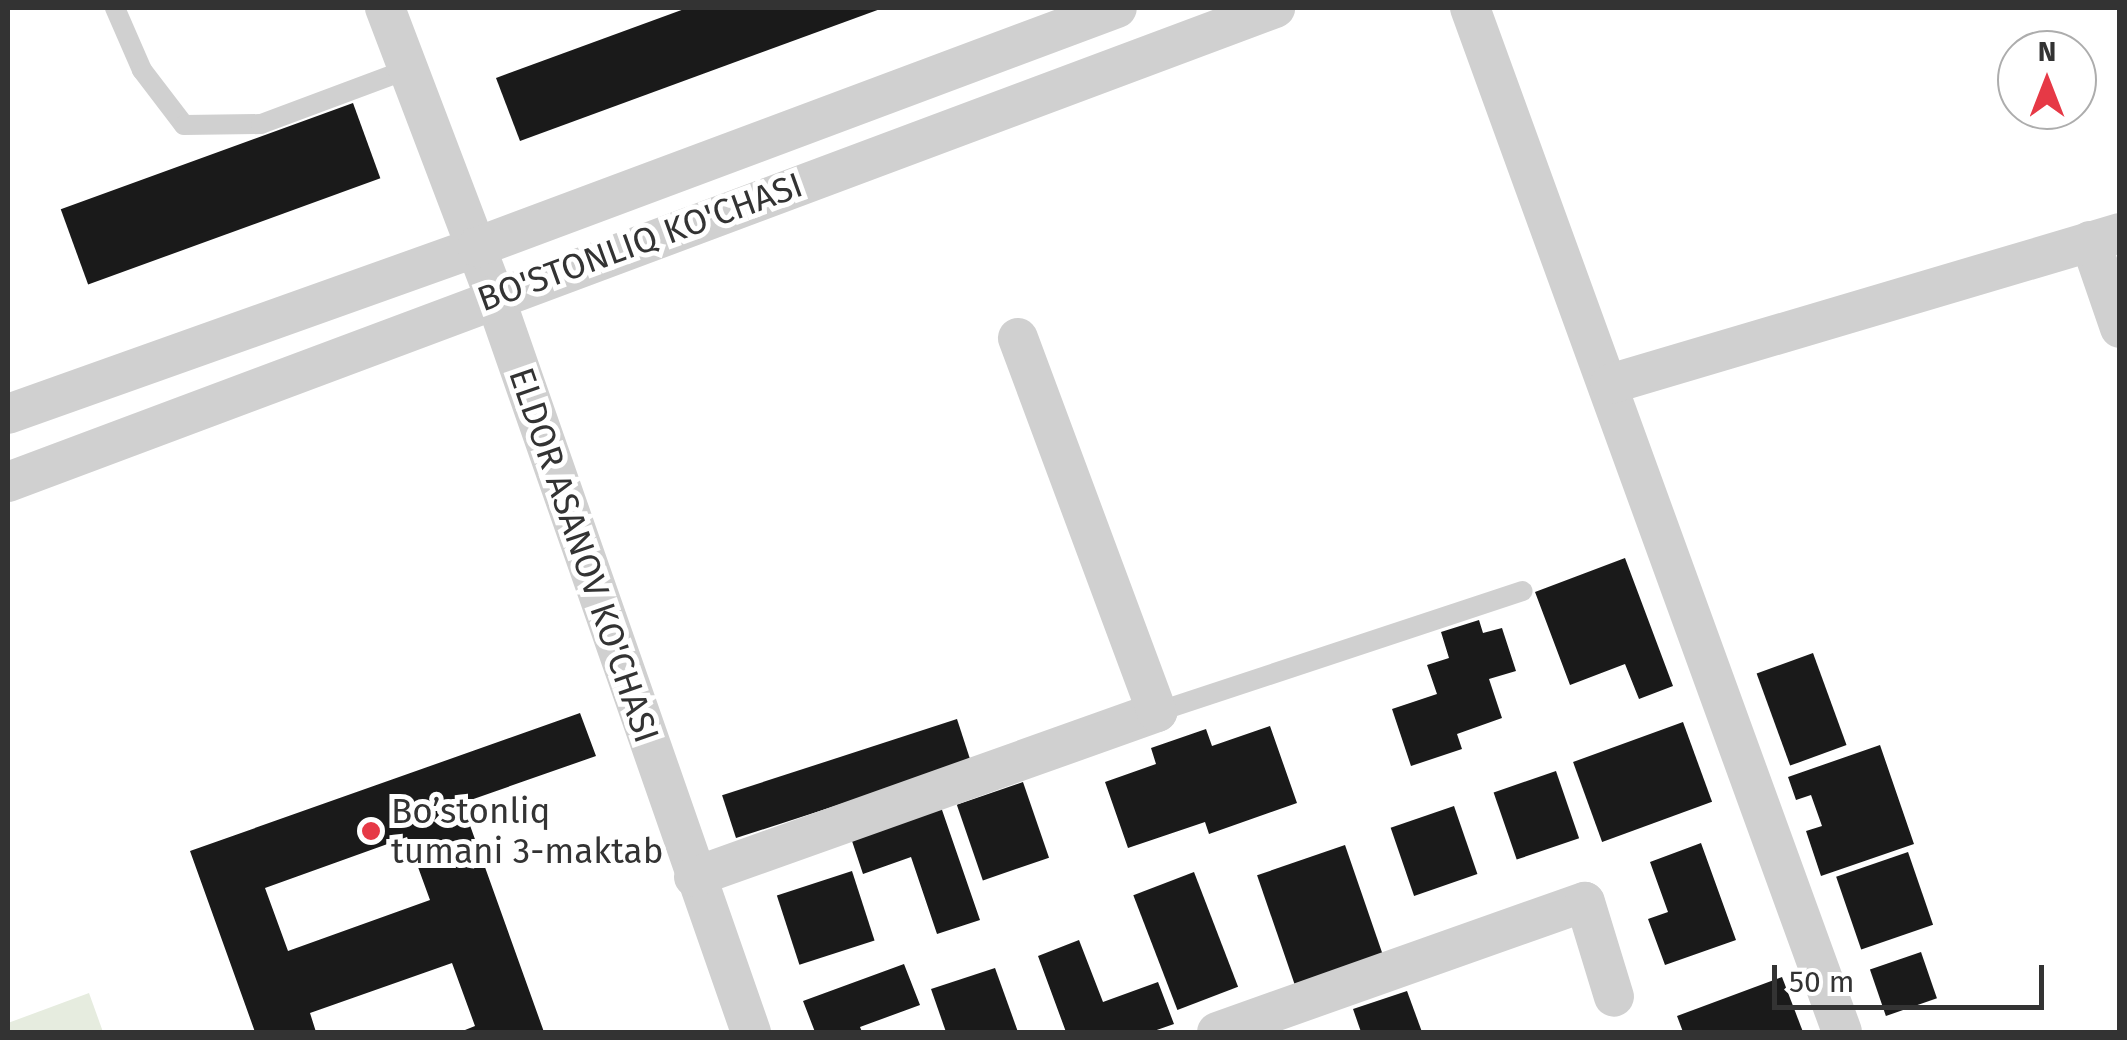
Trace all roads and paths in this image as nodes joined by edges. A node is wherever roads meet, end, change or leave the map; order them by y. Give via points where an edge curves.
1 (115, 8) edge
2 (385, 8) edge
3 (1117, 8) edge
4 (1274, 8) edge
5 (1470, 8) edge
6 (408, 68) junction
7 (2105, 237) edge
8 (477, 248) junction
9 (494, 295) junction
10 (2120, 328) edge
11 (1018, 338) dead end
12 (1610, 384) junction
13 (8, 414) edge
14 (8, 482) edge
15 (1522, 591) dead end
16 (1157, 712) junction
17 (694, 877) junction
18 (1614, 997) dead end
19 (751, 1032) edge
20 (1218, 1032) edge
21 (1842, 1032) edge

1 - 6 lane via 142,70 184,125 261,124
2 - 6 street, ELDOR ASANOV KO'CHASI
3 - 8 street, BO'STONLIQ KO'CHASI
4 - 9 street, BO'STONLIQ KO'CHASI
5 - 12 street
6 - 8 street, ELDOR ASANOV KO'CHASI
7 - 10 street
7 - 12 street
8 - 9 street, ELDOR ASANOV KO'CHASI
8 - 13 street, BO'STONLIQ KO'CHASI
9 - 14 street, BO'STONLIQ KO'CHASI
9 - 17 street, ELDOR ASANOV KO'CHASI
11 - 16 street
12 - 21 street
15 - 16 lane
16 - 17 street
17 - 19 street, ELDOR ASANOV KO'CHASI
18 - 20 street via 1585,902

